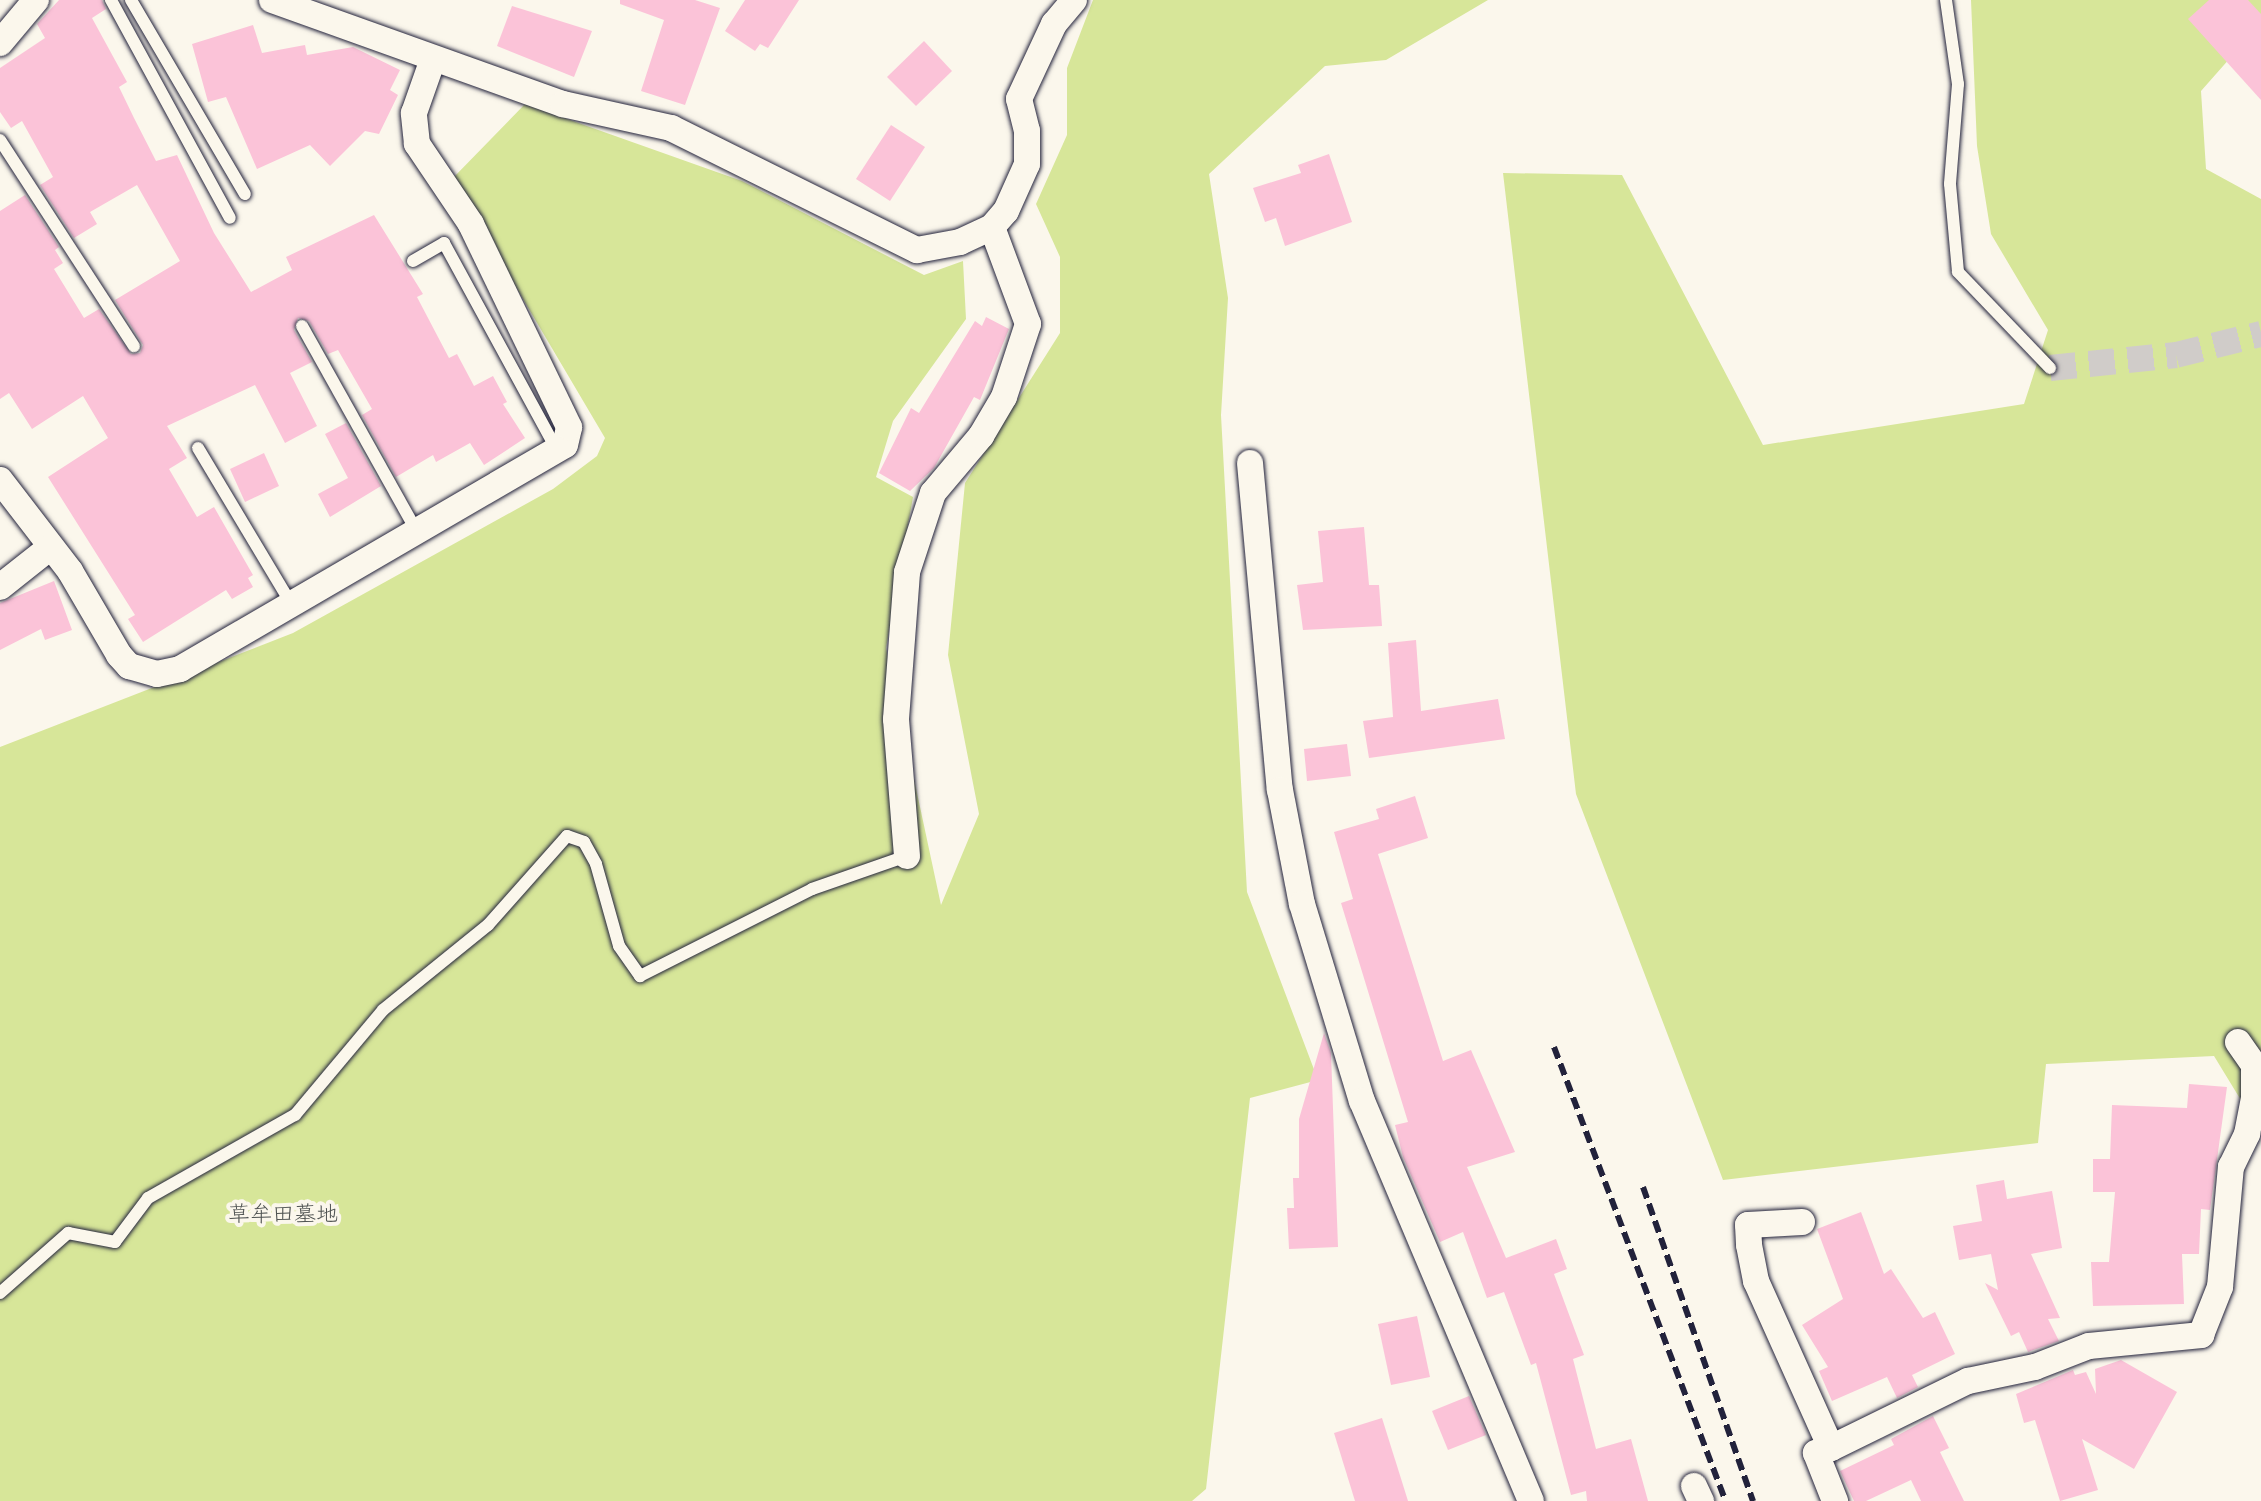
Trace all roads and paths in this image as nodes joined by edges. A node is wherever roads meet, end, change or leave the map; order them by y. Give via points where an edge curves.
1 (36, 0) edge
2 (111, 0) edge
3 (131, 0) edge
4 (272, 0) edge
5 (1074, 0) edge
6 (1946, 0) edge
7 (0, 43) edge
8 (433, 59) junction
9 (0, 140) edge
10 (245, 194) dead end
11 (230, 218) dead end
12 (992, 227) junction
13 (413, 261) dead end
14 (302, 326) dead end
15 (134, 346) dead end
16 (2050, 368) dead end
17 (198, 448) dead end
18 (558, 452) junction
19 (1250, 463) dead end
20 (0, 480) edge
21 (417, 532) junction
22 (48, 549) junction
23 (0, 587) edge
24 (290, 602) junction
25 (907, 856) joint
26 (2238, 1042) dead end
27 (1802, 1222) dead end
28 (0, 1293) edge
29 (1831, 1448) junction
30 (1531, 1501) edge
31 (1835, 1501) edge

1 - 7 street
2 - 11 lane
3 - 10 lane
4 - 8 street
5 - 12 street via 1054,24 1019,99 1027,131 1027,164 1006,211
6 - 16 lane via 1958,84 1950,184 1958,272
8 - 12 street via 563,104 671,128 917,250 938,249
8 - 18 street via 414,113 417,144 471,224 569,427 570,436
9 - 15 lane
12 - 25 street via 1028,324 1004,397 981,436 933,493 907,572 896,719
13 - 18 lane via 444,243
14 - 21 lane
17 - 24 lane
18 - 21 street
19 - 30 street via 1280,790 1302,904 1362,1101
20 - 22 street
21 - 24 street
22 - 23 street
22 - 24 street via 70,571 119,655 141,672 180,669
25 - 28 lane via 812,889 640,976 619,946 596,864 584,842 567,836 488,925 383,1010 295,1115 148,1198 115,1242 68,1233
26 - 29 street via 2254,1065 2254,1098 2247,1134 2231,1167 2220,1287 2201,1335 2089,1346 2035,1367 1968,1381
27 - 29 street via 1748,1225 1749,1245 1756,1281
29 - 31 street via 1816,1453

